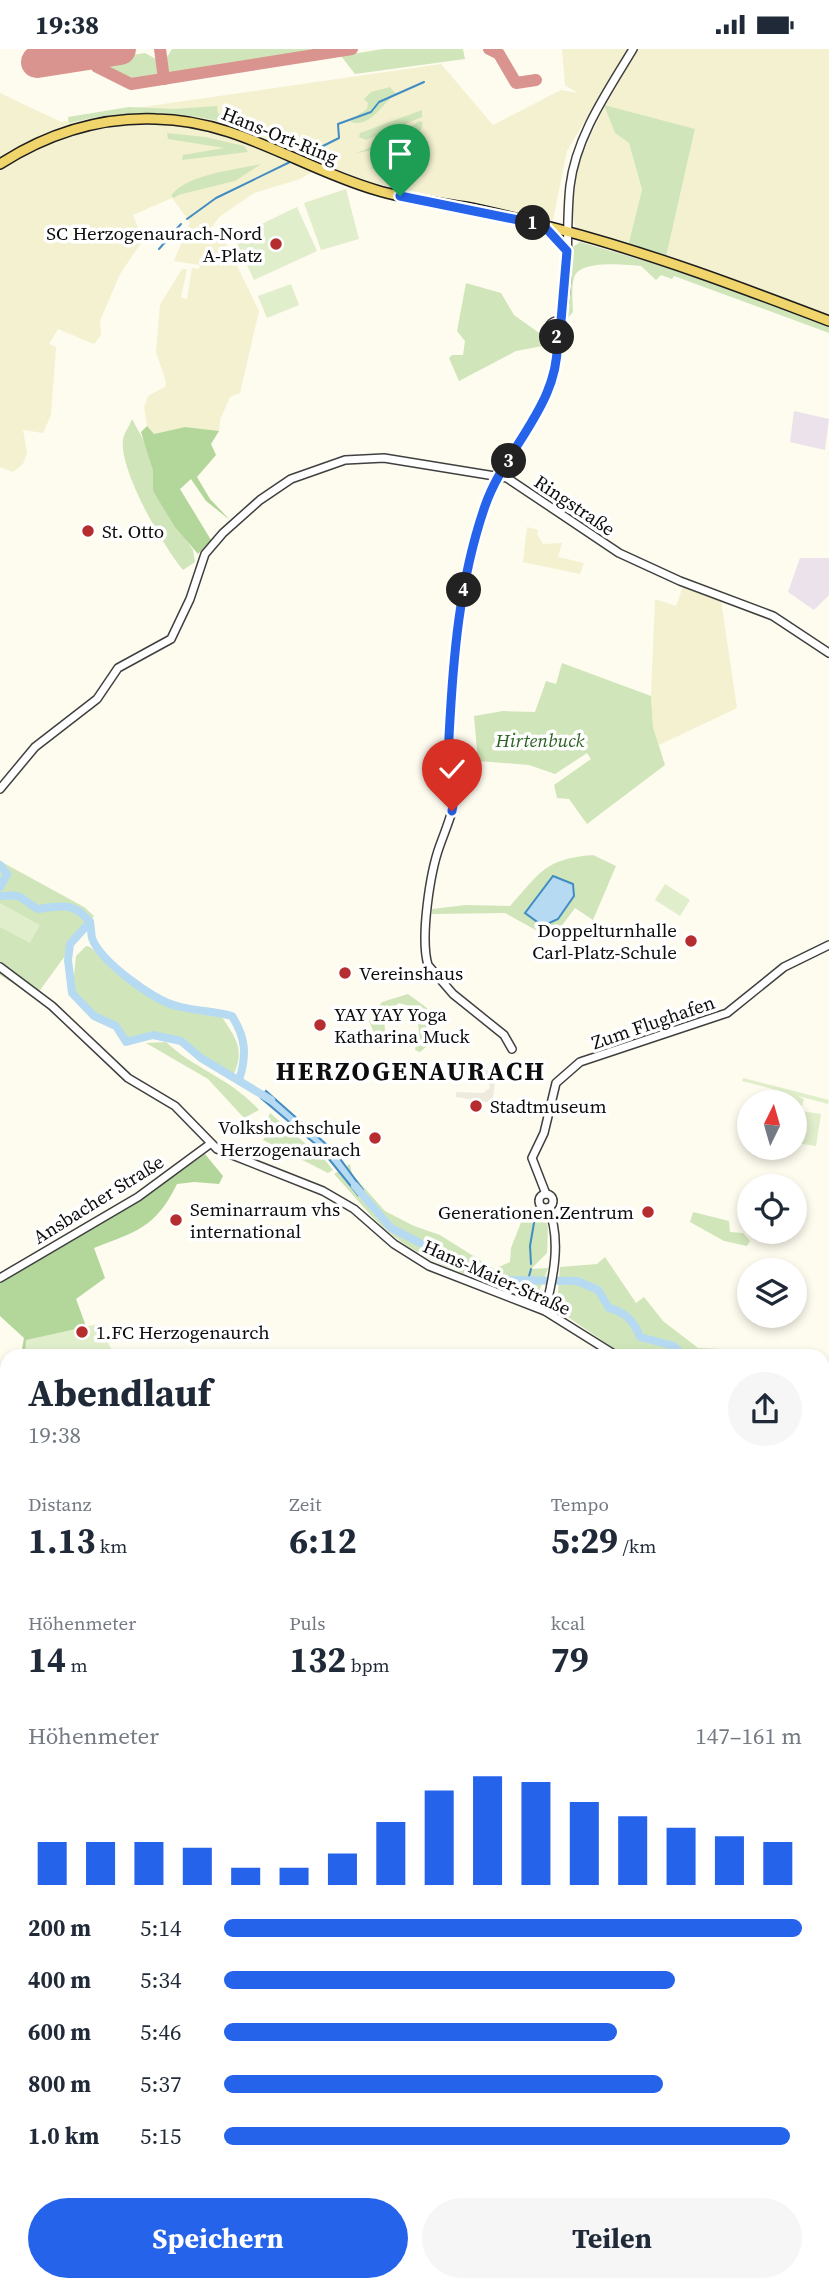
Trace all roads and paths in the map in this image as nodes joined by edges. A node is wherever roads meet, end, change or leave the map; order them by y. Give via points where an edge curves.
1 (633, 49) edge
2 (0, 164) edge
3 (543, 225) junction
4 (568, 232) junction
5 (567, 251) junction
6 (829, 321) edge
7 (499, 475) junction
8 (829, 653) edge
9 (0, 789) edge
10 (829, 945) edge
11 (0, 969) edge
12 (512, 1049) dead end
13 (210, 1144) junction
14 (0, 1278) edge
15 (545, 1311) junction
16 (606, 1349) edge

1 - 4 street via 580,147 570,185
2 - 3 main road, Hans-Ort-Ring via 35,143 93,125 130,119 182,120 234,131 380,191
3 - 4 main road, Hans-Ort-Ring
3 - 5 main road
4 - 5 street
4 - 6 main road, Hans-Ort-Ring
5 - 7 street via 561,321 550,325 557,337 554,371 539,410
7 - 8 street, Ringstraße via 619,553 773,616
7 - 9 street, Ringstraße via 371,457 333,462 291,479 260,500 209,548 171,639 118,668 97,699 35,747
7 - 12 street via 485,506 457,618 449,741 455,797 429,891 428,965 453,994 504,1035
10 - 15 street, Zum Flughafen via 784,967 727,1013 580,1062 556,1083 532,1162 553,1200 548,1207 555,1234 554,1264
11 - 13 street, Hans-Maier-Straße via 28,987 128,1078 163,1097
13 - 14 street, Ansbacher Straße via 148,1192
13 - 15 street, Hans-Maier-Straße via 340,1201 429,1266
15 - 16 street, Hans-Maier-Straße

